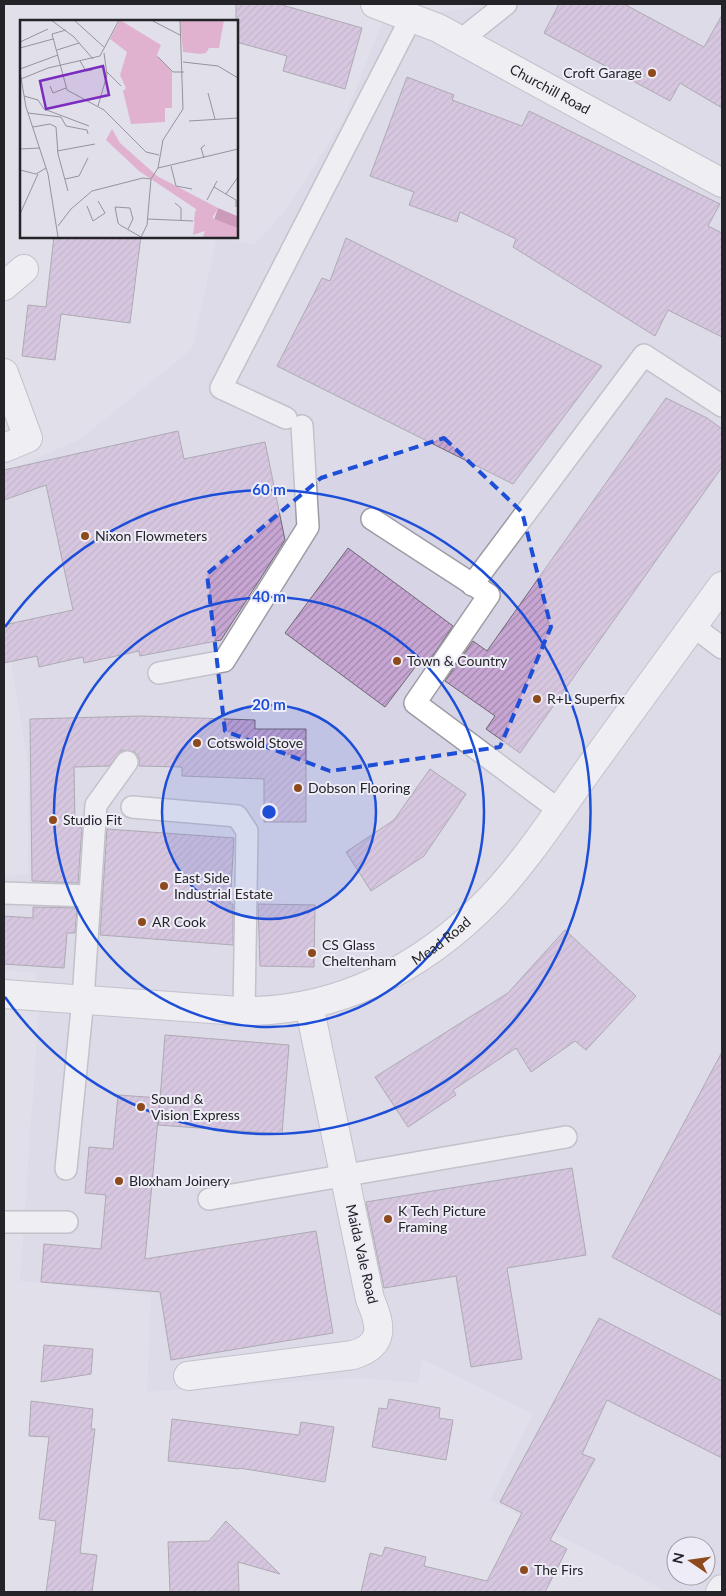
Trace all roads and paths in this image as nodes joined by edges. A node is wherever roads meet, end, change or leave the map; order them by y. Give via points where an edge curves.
1 (375, 4) edge
2 (506, 4) edge
3 (411, 18) junction
4 (461, 40) junction
5 (722, 183) edge
6 (4, 373) edge
7 (722, 406) edge
8 (4, 448) edge
9 (372, 519) dead end
10 (472, 585) junction
11 (722, 586) edge
12 (693, 626) junction
13 (722, 648) edge
14 (159, 673) dead end
15 (126, 762) dead end
16 (132, 807) dead end
17 (559, 810) junction
18 (4, 893) edge
19 (90, 896) junction
20 (4, 994) edge
21 (83, 999) junction
22 (310, 1006) junction
23 (244, 1011) junction
24 (566, 1137) dead end
25 (66, 1169) dead end
26 (344, 1176) junction
27 (209, 1199) dead end
28 (4, 1222) edge
29 (67, 1222) dead end
30 (188, 1376) dead end
31 (722, 1589) edge
32 (720, 1592) edge

1 - 3 street, Churchill Road
2 - 4 lane
3 - 4 street, Churchill Road
3 - 14 lane via 221,388 294,422 308,527 224,661
4 - 5 street, Churchill Road
6 - 8 street via 28,438
7 - 10 lane via 644,355
9 - 10 lane
10 - 17 lane via 489,595 415,703
11 - 12 street, Mead Road
12 - 13 lane
12 - 17 street, Mead Road
15 - 19 lane via 96,805
16 - 23 lane via 237,816 247,831
17 - 22 street, Mead Road via 491,898 432,949 374,984
18 - 19 lane
19 - 21 lane
20 - 21 street, Mead Road
21 - 23 street, Mead Road
21 - 25 lane
22 - 23 street, Mead Road
22 - 26 street, Maida Vale Road
24 - 26 lane
26 - 27 lane
26 - 30 street, Maida Vale Road via 370,1299 380,1326 373,1344 353,1355
28 - 29 lane
31 - 32 street

